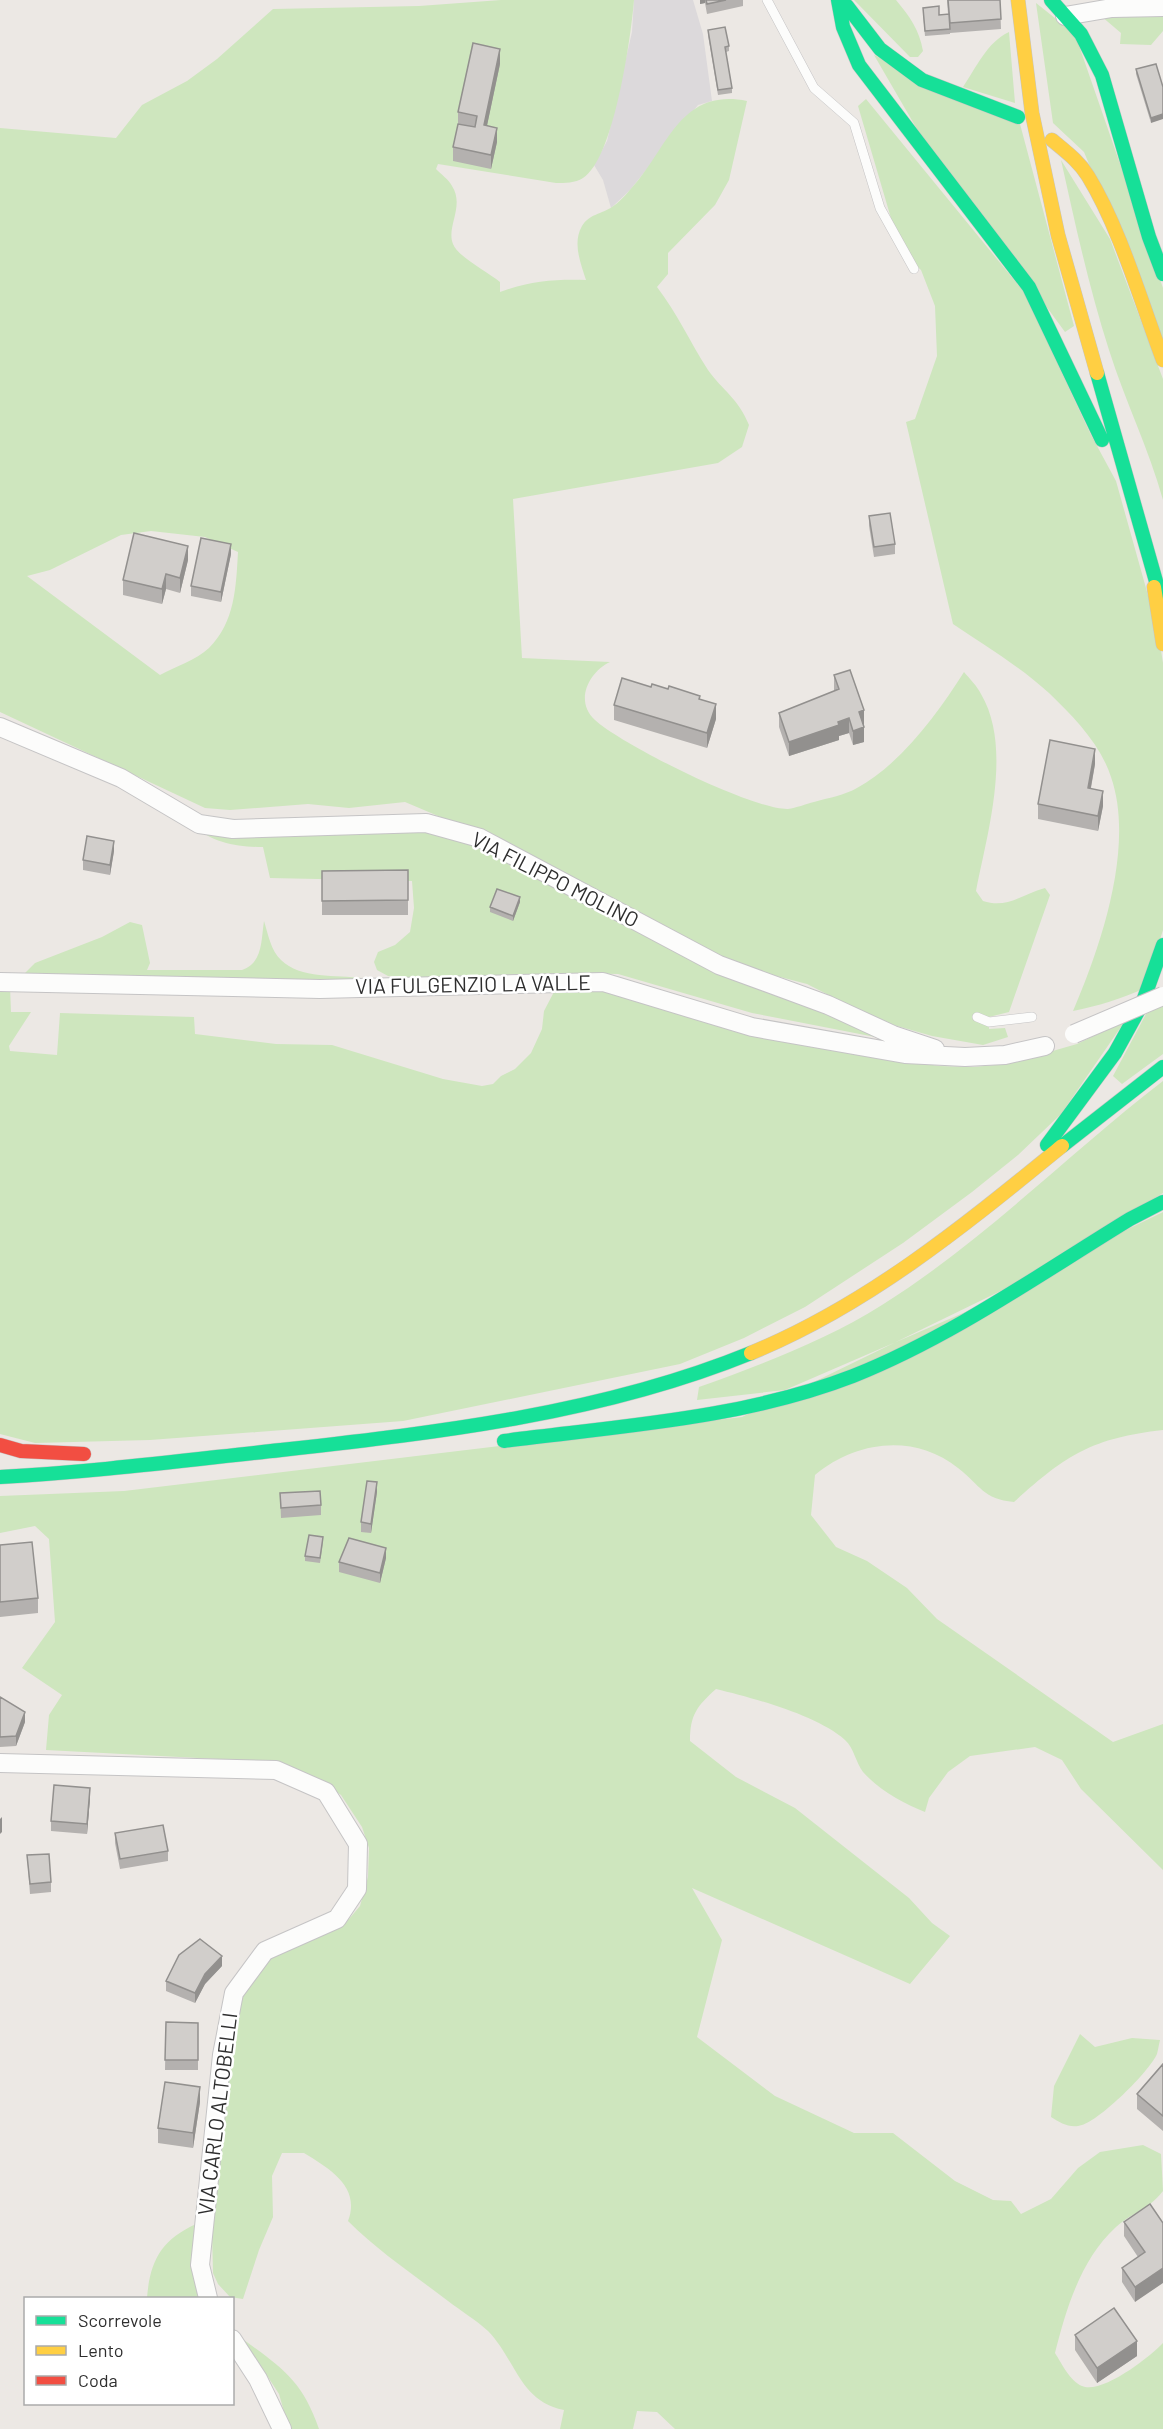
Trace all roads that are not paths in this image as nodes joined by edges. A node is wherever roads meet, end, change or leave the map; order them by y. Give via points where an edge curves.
1 (767, 0) edge
2 (838, 0) edge
3 (842, 0) edge
4 (1018, 0) edge
5 (1051, 0) edge
6 (1163, 7) edge
7 (1065, 16) junction
8 (1018, 117) dead end
9 (1052, 141) dead end
10 (914, 270) dead end
11 (1163, 274) edge
12 (1163, 360) edge
13 (1132, 496) junction
14 (1149, 556) junction
15 (1163, 606) edge
16 (1163, 644) edge
17 (0, 727) edge
18 (1163, 945) edge
19 (0, 982) edge
20 (1163, 996) edge
21 (977, 1017) dead end
22 (1032, 1017) dead end
23 (1074, 1034) dead end
24 (1045, 1046) dead end
25 (965, 1057) junction
26 (1163, 1067) edge
27 (1033, 1171) junction
28 (1163, 1202) edge
29 (368, 1441) junction
30 (464, 1441) dead end
31 (488, 1441) dead end
32 (0, 1445) edge
33 (153, 1466) junction
34 (0, 1479) edge
35 (0, 1763) edge
36 (208, 2297) edge
37 (234, 2342) edge
38 (282, 2429) edge

1 - 10 lane via 814,88 854,123 880,208
2 - 13 main road via 843,27 859,65 1029,287 1083,404
3 - 8 main road via 880,49 899,65 940,89
4 - 13 main road via 1031,107 1058,235
5 - 7 main road
6 - 7 street via 1112,8
7 - 11 main road via 1082,34 1102,75
9 - 12 main road via 1088,176 1116,236
13 - 14 main road
14 - 15 main road
14 - 16 main road
17 - 25 street, VIA FILIPPO MOLINO via 121,778 199,824 233,829 426,823 480,838 719,965 828,1005 893,1035
18 - 27 main road via 1142,1004 1115,1053 1050,1139
19 - 25 street, VIA FULGENZIO LA VALLE via 320,989 603,982 752,1027 905,1054
20 - 23 street, bridge
21 - 22 lane via 989,1022
24 - 25 street, VIA FULGENZIO LA VALLE
26 - 27 main road
27 - 29 main road via 848,1305 747,1356 686,1380 613,1401
28 - 31 main road via 921,1345 854,1376 794,1396 719,1413
29 - 30 main road
29 - 33 main road
32 - 33 main road via 21,1451 97,1454
33 - 34 main road
35 - 36 street, VIA CARLO ALTOBELLI via 276,1770 326,1792 358,1844 357,1889 337,1919 265,1951 234,1992 222,2055 200,2265
37 - 38 street via 258,2379

